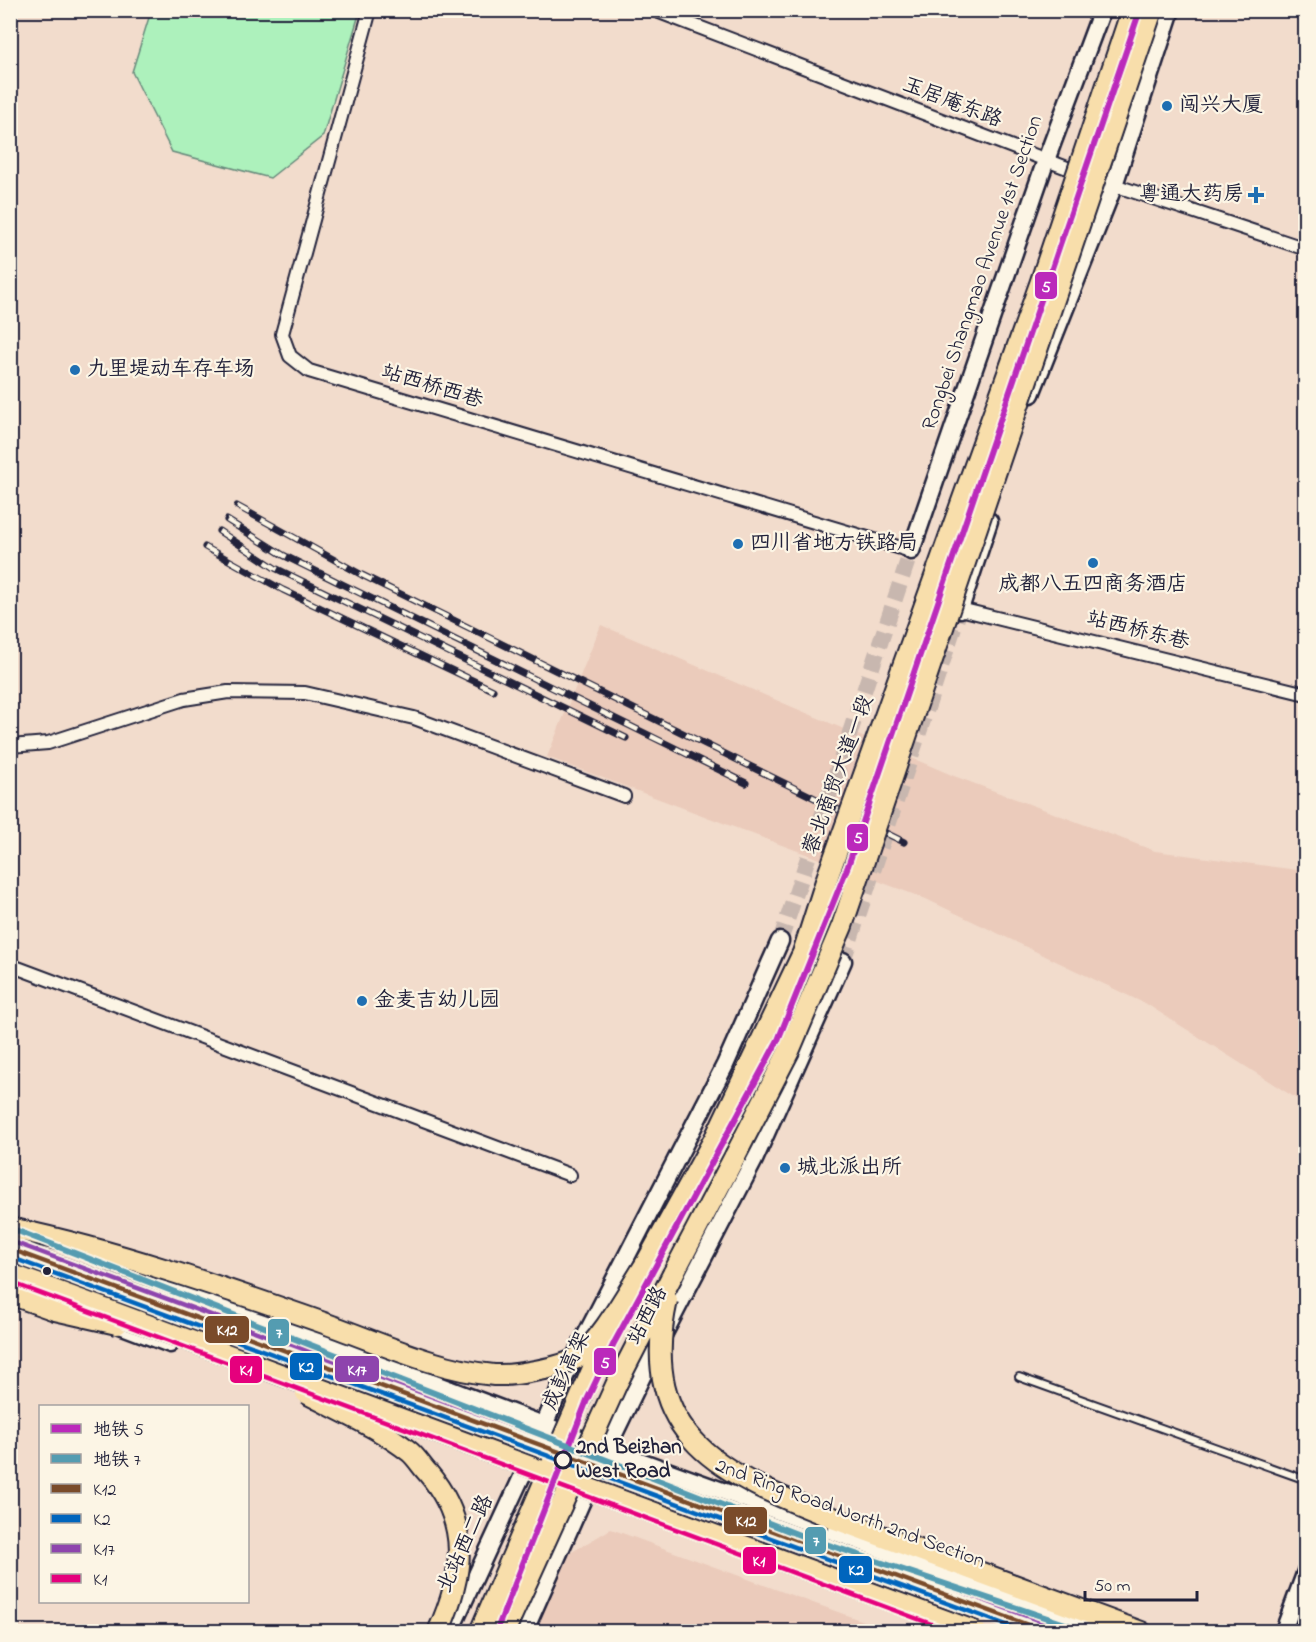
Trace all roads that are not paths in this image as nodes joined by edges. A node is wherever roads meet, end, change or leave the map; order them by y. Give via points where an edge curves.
1 (370, 10) edge
2 (654, 10) edge
3 (1102, 10) edge
4 (1132, 10) edge
5 (1152, 10) edge
6 (1171, 10) edge
7 (1046, 160) junction
8 (1104, 182) junction
9 (1305, 249) edge
10 (911, 551) joint
11 (960, 609) joint
12 (1305, 694) edge
13 (10, 747) edge
14 (624, 796) dead end
15 (780, 941) tunnel mouth
16 (843, 961) tunnel mouth
17 (10, 965) edge
18 (570, 1175) dead end
19 (10, 1226) edge
20 (10, 1248) edge
21 (645, 1265) junction
22 (10, 1274) edge
23 (673, 1274) junction
24 (10, 1285) edge
25 (10, 1294) edge
26 (200, 1343) junction
27 (229, 1354) junction
28 (1019, 1377) dead end
29 (543, 1425) junction
30 (607, 1449) junction
31 (523, 1474) junction
32 (1305, 1480) edge
33 (584, 1496) junction
34 (1305, 1570) edge
35 (518, 1600) junction
36 (438, 1632) edge
37 (450, 1632) edge
38 (480, 1632) edge
39 (504, 1632) edge
40 (511, 1632) edge
41 (524, 1632) edge
42 (947, 1632) edge
43 (976, 1632) edge
44 (1048, 1632) edge
45 (1109, 1632) edge
46 (1141, 1632) edge
47 (1283, 1632) edge

1 - 10 street, 站西桥西巷 via 282,334 290,356 309,370
2 - 7 street, 玉居庵东路
3 - 7 main road, Rongbei Shangmao Avenue 1st Section
4 - 21 highway, 蓉北商贸大道一段, bridge via 1036,295 803,953 716,1137
5 - 8 highway, bridge
6 - 8 main road
7 - 8 street, 玉居庵东路
7 - 10 main road, Rongbei Shangmao Avenue 1st Section
8 - 9 street, 玉居庵东路
8 - 11 main road
8 - 23 highway, bridge via 1052,312 842,926 789,1051
11 - 12 street, 站西桥东巷
13 - 14 street via 48,743 183,699 228,692 305,693 414,718
15 - 29 main road via 724,1065
16 - 30 main road, 站西路 via 754,1160
17 - 18 street
19 - 21 highway, bridge via 167,1268 439,1363 495,1375 538,1370 578,1358 602,1330
19 - 29 main road, 2nd Ring Road North 2nd Section
20 - 44 highway, bridge
21 - 38 highway, 成彭高架, bridge via 594,1366
22 - 26 highway, bridge
23 - 35 highway, bridge via 617,1383
23 - 46 highway, bridge via 663,1319 661,1355 669,1402 687,1436 725,1469 773,1495
24 - 31 main road
25 - 26 highway, bridge via 55,1310
26 - 27 highway, bridge
27 - 36 highway, bridge via 362,1422 411,1453 441,1488 459,1530 458,1569
27 - 43 highway, bridge
28 - 32 lane
29 - 30 main road, 2nd Ring Road North 2nd Section
29 - 31 main road
30 - 33 main road, 站西路
30 - 45 main road, 2nd Ring Road North 2nd Section
31 - 33 main road
31 - 37 street, 北站西二路
33 - 41 main road
33 - 42 main road
34 - 47 street
35 - 39 highway, bridge
35 - 40 highway, bridge

